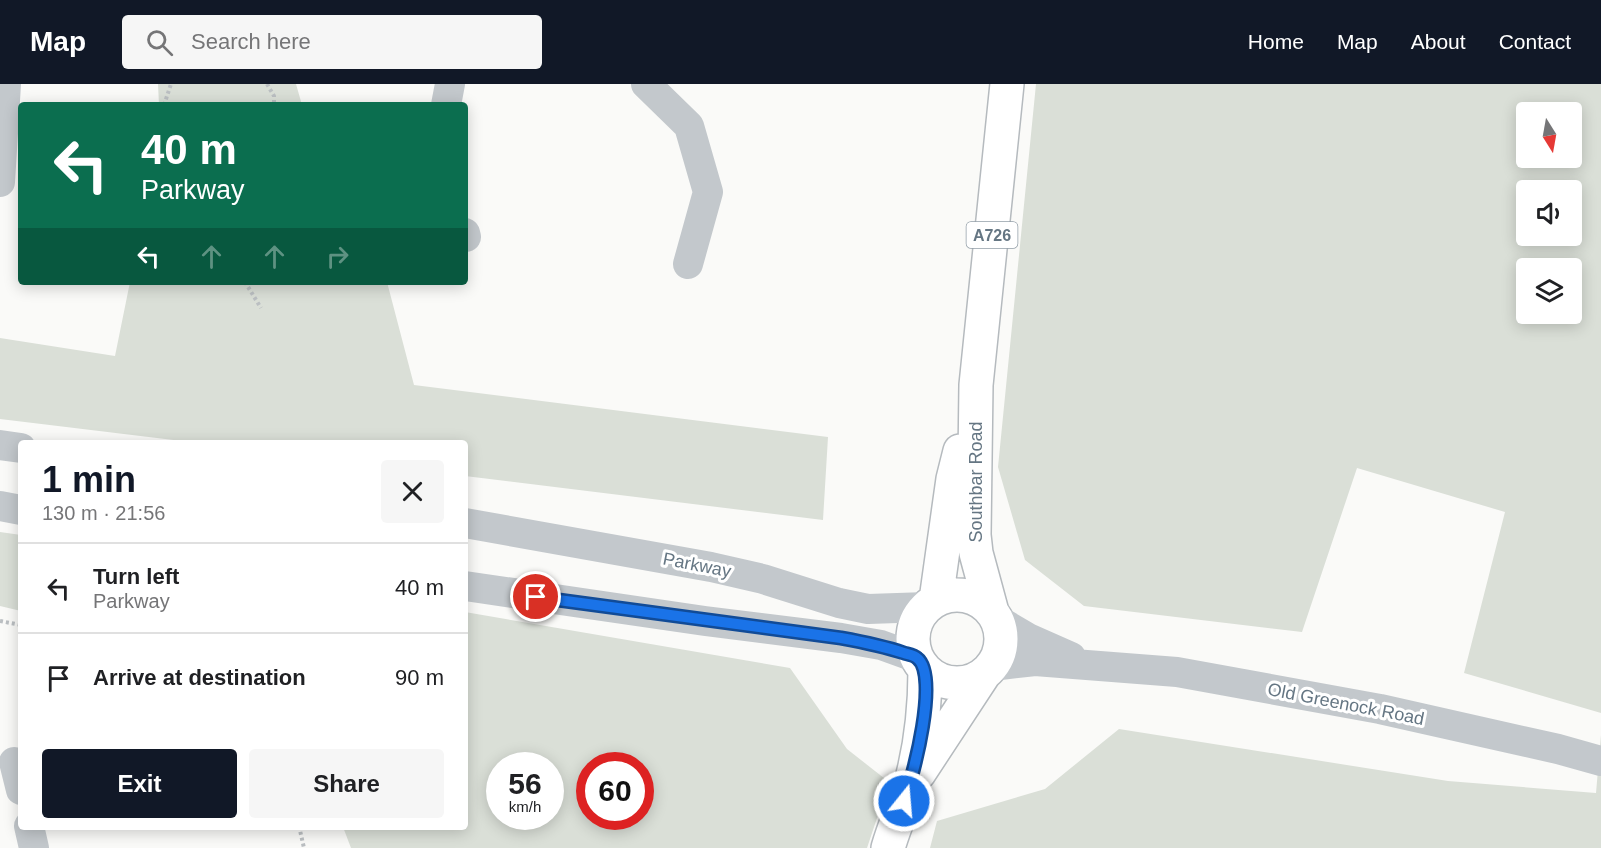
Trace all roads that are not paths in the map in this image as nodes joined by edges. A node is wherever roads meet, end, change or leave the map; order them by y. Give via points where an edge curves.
1 (6, 84) edge
2 (450, 84) edge
3 (646, 84) edge
4 (1007, 84) edge
5 (447, 102) edge
6 (0, 182) edge
7 (688, 264) dead end
8 (976, 385) junction
9 (0, 445) edge
10 (18, 448) edge
11 (0, 506) edge
12 (18, 509) edge
13 (468, 524) edge
14 (468, 586) edge
15 (932, 604) junction
16 (994, 616) junction
17 (921, 664) junction
18 (1088, 664) junction
19 (988, 670) junction
20 (1601, 761) edge
21 (12, 762) edge
22 (18, 781) edge
23 (909, 787) junction
24 (30, 830) edge
25 (34, 848) edge
26 (888, 848) edge

1 - 6 street
2 - 5 street
3 - 7 street via 689,126 708,192
4 - 8 main road, Southbar Road / A726
8 - 15 main road, Southbar Road / A726 via 953,479
8 - 16 main road, Southbar Road / A726 via 974,535
9 - 10 street
11 - 12 street
13 - 15 street, Parkway via 711,567 868,609
14 - 17 street via 841,638 881,645
15 - 16 main road via 951,595 966,596 980,601
15 - 17 main road via 918,618 914,631 913,645
16 - 18 street, Old Greenock Road via 1028,638
16 - 19 main road via 1001,643
17 - 19 main road via 947,682 973,680
17 - 23 main road via 924,717
18 - 19 street, Old Greenock Road via 1035,662
18 - 20 street, Old Greenock Road via 1177,672 1380,709
19 - 23 main road
21 - 22 street
23 - 26 main road
24 - 25 street

